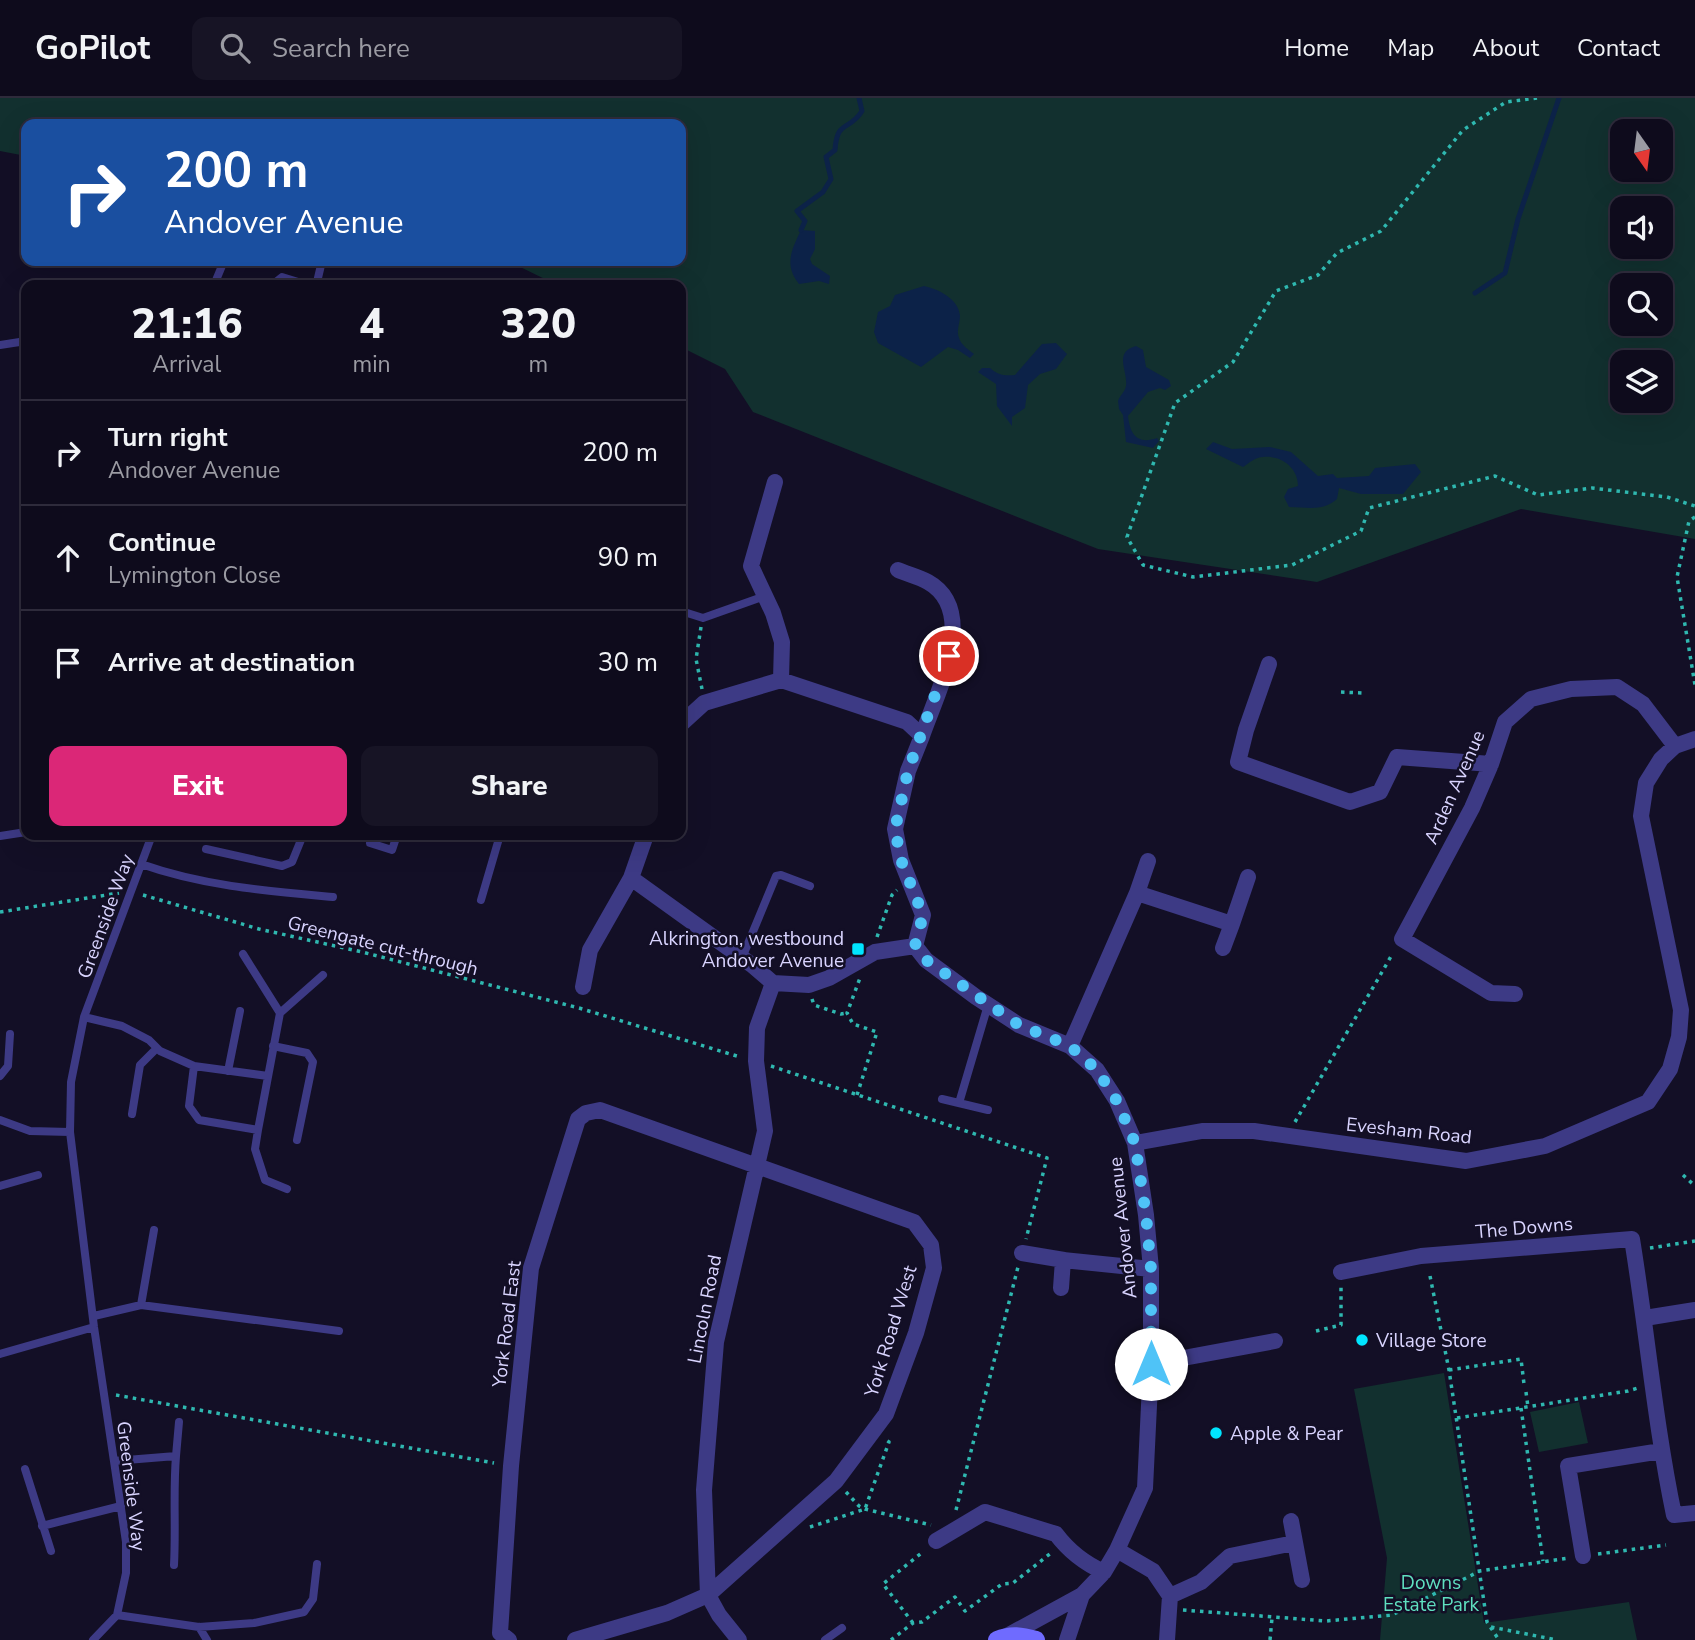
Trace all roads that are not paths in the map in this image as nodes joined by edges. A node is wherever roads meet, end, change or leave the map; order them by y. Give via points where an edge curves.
1 (278, 280) edge
2 (295, 280) edge
3 (21, 342) edge
4 (0, 345) edge
5 (775, 482) dead end
6 (898, 570) dead end
7 (765, 596) junction
8 (686, 613) edge
9 (1269, 664) dead end
10 (781, 680) junction
11 (686, 720) edge
12 (922, 736) junction
13 (1695, 739) edge
14 (1675, 746) junction
15 (1491, 764) junction
16 (21, 833) edge
17 (0, 836) edge
18 (150, 840) edge
19 (301, 840) edge
20 (395, 840) edge
21 (499, 840) edge
22 (644, 840) edge
23 (370, 843) dead end
24 (206, 849) dead end
25 (1148, 861) dead end
26 (141, 864) junction
27 (1248, 877) dead end
28 (631, 878) junction
29 (810, 886) dead end
30 (1137, 892) junction
31 (333, 897) dead end
32 (481, 900) dead end
33 (1232, 923) junction
34 (915, 946) junction
35 (1223, 948) dead end
36 (243, 954) dead end
37 (742, 958) junction
38 (323, 975) dead end
39 (773, 983) junction
40 (583, 987) dead end
41 (1515, 993) dead end
42 (988, 1005) junction
43 (240, 1011) dead end
44 (280, 1013) junction
45 (84, 1017) junction
46 (10, 1034) dead end
47 (273, 1046) junction
48 (1070, 1046) junction
49 (157, 1048) junction
50 (194, 1066) junction
51 (228, 1070) junction
52 (0, 1076) edge
53 (268, 1076) junction
54 (942, 1099) dead end
55 (959, 1103) junction
56 (988, 1110) dead end
57 (132, 1114) dead end
58 (0, 1120) edge
59 (258, 1130) junction
60 (70, 1132) junction
61 (297, 1140) dead end
62 (1135, 1143) junction
63 (755, 1164) junction
64 (38, 1175) dead end
65 (0, 1186) edge
66 (287, 1189) dead end
67 (154, 1230) dead end
68 (1022, 1253) road end
69 (1063, 1261) junction
70 (1151, 1269) junction
71 (1341, 1272) road end
72 (1061, 1288) dead end
73 (141, 1305) junction
74 (1695, 1310) edge
75 (94, 1316) junction
76 (1645, 1318) junction
77 (94, 1327) junction
78 (339, 1331) dead end
79 (1275, 1342) dead end
80 (0, 1354) edge
81 (1151, 1364) junction
82 (179, 1422) dead end
83 (1661, 1451) junction
84 (176, 1456) junction
85 (114, 1461) junction
86 (25, 1469) dead end
87 (121, 1506) junction
88 (1695, 1513) edge
89 (1290, 1521) dead end
90 (42, 1526) junction
91 (936, 1541) road end
92 (1294, 1543) junction
93 (51, 1550) dead end
94 (1117, 1550) junction
95 (1583, 1556) road end
96 (317, 1564) dead end
97 (174, 1565) dead end
98 (1104, 1572) junction
99 (1302, 1580) dead end
100 (708, 1595) junction
101 (1082, 1595) junction
102 (1170, 1602) junction
103 (117, 1615) junction
104 (199, 1627) junction
105 (842, 1628) dead end
106 (1001, 1638) edge
107 (93, 1640) edge
108 (208, 1640) edge
109 (509, 1640) edge
110 (575, 1640) edge
111 (739, 1640) edge
112 (825, 1640) edge
113 (1036, 1640) edge
114 (1068, 1640) edge
115 (1167, 1640) edge

1 - 2 lane
3 - 4 lane
5 - 7 street via 751,566
6 - 12 street via 930,582 950,603 954,630
7 - 8 lane via 703,618
7 - 10 street via 782,642
9 - 15 street via 1238,762 1350,803 1380,792 1397,757
10 - 11 street via 704,704
10 - 12 street via 907,722
12 - 34 street via 908,771 895,829 901,860 923,915
13 - 14 street
14 - 15 street, Arden Avenue via 1643,704 1617,687 1571,689 1531,699 1505,722
14 - 62 street, Evesham Road via 1646,783 1641,816 1681,1010 1670,1069 1648,1102 1545,1146 1466,1161 1254,1131 1202,1131
15 - 41 street, Arden Avenue via 1402,939 1491,993
16 - 17 lane
18 - 26 lane, Greenside Way
19 - 24 lane via 292,862 282,866
20 - 23 lane via 392,850
21 - 32 lane
22 - 28 street
25 - 30 street
26 - 31 lane via 178,877 247,890
26 - 45 lane, Greenside Way
27 - 33 street
28 - 37 street
28 - 40 street via 590,950
29 - 37 lane via 776,876
30 - 33 street
30 - 48 street
33 - 35 street
34 - 39 street via 875,952 809,985
34 - 42 street, Andover Avenue via 926,960
36 - 44 lane
37 - 39 street
38 - 44 lane
39 - 63 street, Lincoln Road via 757,1028 756,1061 765,1130
42 - 48 street, Andover Avenue via 1019,1025
42 - 55 lane
43 - 51 lane
44 - 47 lane
45 - 49 lane via 122,1026
45 - 60 lane, Greenside Way via 71,1082
46 - 52 lane via 8,1066
47 - 53 lane
47 - 61 lane via 307,1054 313,1062
48 - 62 street, Andover Avenue via 1097,1070
49 - 50 lane
49 - 57 lane via 140,1065
50 - 51 lane
50 - 59 lane via 189,1106 199,1120
51 - 53 lane
53 - 59 lane
54 - 55 lane
55 - 56 lane
58 - 60 lane via 30,1131
59 - 66 lane via 256,1149 265,1180
60 - 75 lane, Greenside Way
62 - 70 street, Andover Avenue
63 - 100 street, Lincoln Road via 716,1342 704,1490
63 - 100 street, York Road West via 914,1222 931,1245 934,1268 886,1414 835,1482
63 - 109 street, York Road East via 600,1110 578,1119 531,1268 500,1633
64 - 65 lane
67 - 73 lane
68 - 69 street
69 - 70 street
69 - 72 street
70 - 81 street, Andover Avenue
71 - 76 street, The Downs via 1421,1256 1632,1239
73 - 75 lane
73 - 78 lane
74 - 76 street
75 - 77 lane, Greenside Way
76 - 83 street
77 - 80 lane
77 - 85 lane, Greenside Way
79 - 81 street
81 - 94 street, Andover Avenue via 1145,1488
82 - 84 lane
83 - 88 street via 1674,1515
83 - 95 street via 1568,1466
84 - 85 lane
84 - 97 lane
85 - 87 lane, Greenside Way
86 - 90 lane
87 - 90 lane
87 - 103 lane, Greenside Way via 126,1573
89 - 92 street
90 - 93 lane
91 - 98 street via 985,1512 1056,1534 1092,1567
92 - 99 street
92 - 102 street via 1230,1556
94 - 98 street, Andover Avenue
94 - 102 street via 1153,1571
96 - 104 lane via 313,1599 304,1612 254,1623
98 - 101 street, Andover Avenue
100 - 110 street via 667,1614
100 - 111 street
101 - 106 street, Andover Avenue
101 - 114 street, Andover Avenue
102 - 115 street
103 - 104 lane
103 - 107 lane
104 - 108 lane
105 - 112 lane
106 - 113 street

